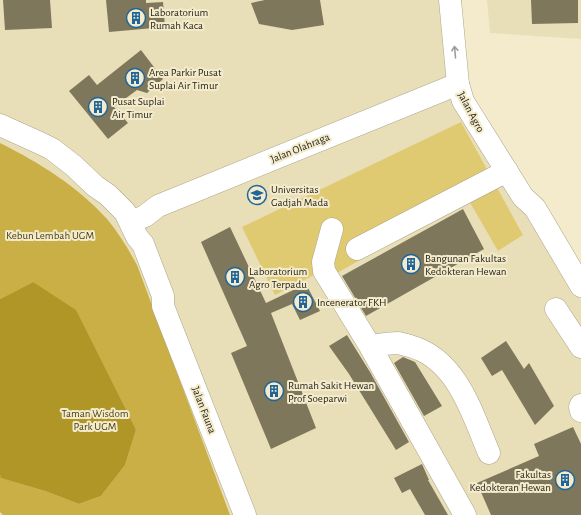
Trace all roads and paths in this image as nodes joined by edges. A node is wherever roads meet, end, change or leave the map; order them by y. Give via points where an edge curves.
1 (450, 0) edge
2 (464, 0) edge
3 (463, 88) junction
4 (0, 116) edge
5 (0, 125) edge
6 (506, 171) junction
7 (108, 194) junction
8 (535, 208) junction
9 (138, 225) junction
10 (332, 229) dead end
11 (357, 249) dead end
12 (579, 280) edge
13 (556, 310) dead end
14 (370, 346) junction
15 (581, 347) edge
16 (581, 405) edge
17 (581, 411) edge
18 (489, 453) dead end
19 (245, 515) edge
20 (465, 515) edge

3 -> 1 street, Jalan Agro
2 - 3 street, Jalan Agro
3 - 6 street, Jalan Agro via 470,113
3 - 8 street, Jalan Agro via 476,101 531,190
3 - 9 street, Jalan Olahraga
4 - 7 street via 43,135 64,148 101,181
5 - 7 street via 52,149
6 - 8 street, Jalan Agro via 523,197
6 - 11 street
7 - 9 street
8 - 12 street, Jalan Agro
9 - 19 street, Jalan Fauna via 136,247 150,285 156,299 163,306
10 - 14 street via 323,262 324,271
13 - 15 street
14 - 18 street via 398,343 417,348 432,356 449,371 470,407
14 - 20 street
16 - 17 street

